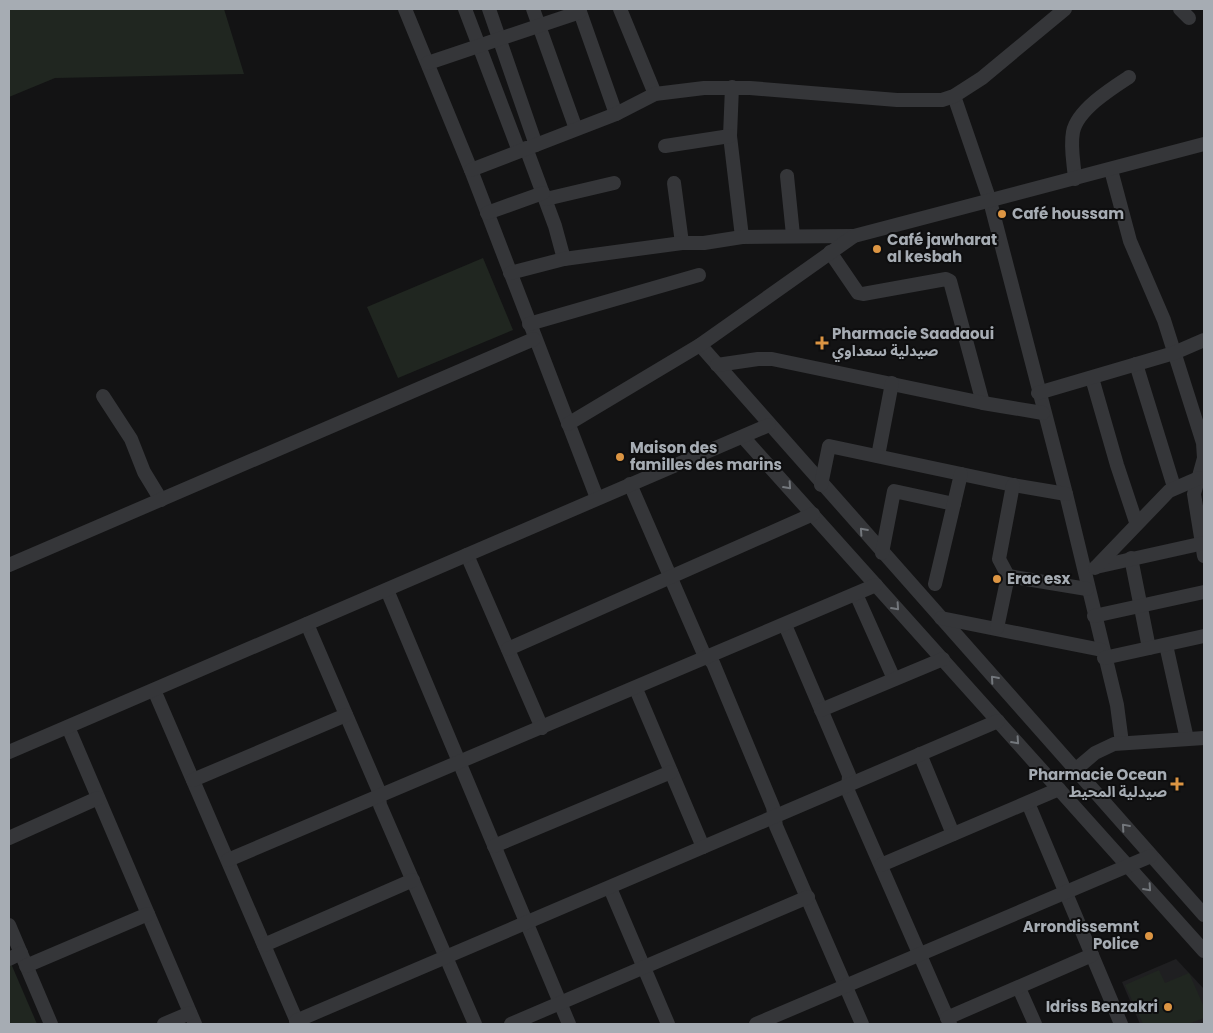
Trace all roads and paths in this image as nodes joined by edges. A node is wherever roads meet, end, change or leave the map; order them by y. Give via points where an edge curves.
1 (405, 9) edge
2 (465, 9) edge
3 (489, 9) edge
4 (533, 9) edge
5 (620, 9) edge
6 (1065, 9) edge
7 (579, 10) edge
8 (539, 25) junction
9 (499, 39) junction
10 (479, 46) junction
11 (428, 63) junction
12 (1129, 77) dead end
13 (732, 88) junction
14 (655, 94) junction
15 (954, 96) junction
16 (616, 114) junction
17 (576, 129) junction
18 (730, 136) junction
19 (1204, 144) edge
20 (665, 146) dead end
21 (527, 148) junction
22 (471, 170) junction
23 (1111, 170) junction
24 (788, 176) dead end
25 (1075, 179) junction
26 (614, 183) dead end
27 (674, 183) dead end
28 (544, 196) junction
29 (990, 200) junction
30 (488, 213) junction
31 (793, 235) junction
32 (854, 236) junction
33 (742, 237) junction
34 (682, 243) junction
35 (830, 252) junction
36 (564, 259) junction
37 (510, 273) junction
38 (699, 275) dead end
39 (529, 324) junction
40 (534, 339) junction
41 (1204, 340) edge
42 (700, 346) junction
43 (1174, 353) junction
44 (1136, 364) junction
45 (717, 365) junction
46 (1092, 378) junction
47 (892, 383) junction
48 (1038, 393) junction
49 (102, 396) dead end
50 (983, 403) junction
51 (1198, 410) edge
52 (1043, 413) junction
53 (568, 424) junction
54 (770, 425) junction
55 (743, 437) junction
56 (878, 456) junction
57 (961, 474) junction
58 (1199, 478) junction
59 (630, 484) junction
60 (821, 485) junction
61 (1013, 485) junction
62 (1174, 487) junction
63 (1066, 494) junction
64 (597, 498) junction
65 (161, 500) junction
66 (954, 504) junction
67 (813, 514) junction
68 (1136, 522) junction
69 (1204, 547) edge
70 (882, 553) junction
71 (467, 555) junction
72 (1131, 558) junction
73 (9, 565) edge
74 (1089, 569) junction
75 (1008, 576) junction
76 (671, 579) junction
77 (935, 584) dead end
78 (876, 585) junction
79 (386, 590) junction
80 (1087, 590) junction
81 (1204, 592) edge
82 (856, 594) junction
83 (1140, 606) junction
84 (1094, 616) junction
85 (941, 618) junction
86 (308, 624) junction
87 (785, 625) junction
88 (997, 628) junction
89 (1204, 636) edge
90 (1166, 645) junction
91 (1149, 648) junction
92 (508, 649) junction
93 (1103, 654) junction
94 (708, 658) junction
95 (943, 659) junction
96 (894, 679) junction
97 (636, 689) junction
98 (154, 690) junction
99 (821, 710) junction
100 (346, 715) junction
101 (998, 721) junction
102 (68, 727) junction
103 (542, 728) junction
104 (1204, 738) edge
105 (1187, 739) junction
106 (1122, 743) junction
107 (9, 752) edge
108 (920, 754) junction
109 (459, 764) junction
110 (1075, 770) junction
111 (671, 772) junction
112 (193, 780) junction
113 (848, 784) junction
114 (1059, 789) junction
115 (379, 796) junction
116 (98, 798) junction
117 (1028, 803) junction
118 (774, 817) junction
119 (953, 834) junction
120 (9, 838) edge
121 (494, 846) junction
122 (703, 847) junction
123 (1151, 856) junction
124 (228, 860) junction
125 (881, 865) junction
126 (1128, 865) junction
127 (413, 880) junction
128 (610, 888) junction
129 (1066, 892) junction
130 (808, 897) junction
131 (148, 914) junction
132 (1204, 915) edge
133 (525, 924) junction
134 (9, 925) edge
135 (264, 945) junction
136 (1204, 950) edge
137 (920, 954) junction
138 (1092, 955) junction
139 (445, 958) junction
140 (19, 959) edge
141 (644, 967) junction
142 (846, 986) junction
143 (1019, 988) junction
144 (560, 1004) junction
145 (193, 1019) edge
146 (949, 1021) edge
147 (297, 1023) edge
148 (52, 1024) edge
149 (164, 1024) edge
150 (475, 1024) edge
151 (511, 1024) edge
152 (569, 1024) edge
153 (668, 1024) edge
154 (756, 1024) edge
155 (862, 1024) edge
156 (1035, 1024) edge
157 (1121, 1024) edge

1 - 11 street
2 - 10 street
3 - 9 street
4 - 8 street
5 - 14 street
6 - 15 street via 1019,49
7 - 8 street
7 - 16 street
8 - 9 street
8 - 17 street
9 - 10 street
9 - 21 street
10 - 11 street
10 - 21 street
11 - 22 street
12 - 25 street via 1096,101 1073,129
13 - 14 street
13 - 15 street via 932,101
13 - 18 street
14 - 16 street
15 - 29 street
16 - 17 street
17 - 21 street
18 - 20 street
18 - 33 street
19 - 23 street
21 - 22 street
21 - 28 street
22 - 30 street
23 - 25 street
23 - 43 street via 1130,241 1164,320
24 - 31 street
25 - 29 street
26 - 28 street
27 - 34 street
28 - 30 street
28 - 36 street
29 - 32 street
29 - 48 street
30 - 37 street
31 - 32 street
31 - 33 street
32 - 35 street
33 - 34 street via 704,244
34 - 36 street
35 - 42 street
35 - 50 street via 858,293 946,279 950,281
36 - 37 street
37 - 39 street
38 - 39 street
39 - 40 street
40 - 53 street
40 - 65 street
41 - 43 street
42 - 45 street
42 - 53 street
43 - 44 street
43 - 51 street
44 - 46 street
44 - 62 street
45 - 47 street via 772,360
45 - 54 street
46 - 48 street
46 - 68 street
47 - 50 street
47 - 56 street
48 - 52 street
49 - 65 street via 131,439 144,472
50 - 52 street
51 - 58 street via 1204,458
52 - 63 street
53 - 64 street
54 - 55 street
54 - 60 street
55 - 59 street
55 -> 67 street
56 - 57 street
56 - 60 street via 829,446
57 - 61 street
57 - 66 street
58 - 62 street
58 - 69 street via 1194,494
59 - 64 street
59 - 76 street
70 -> 60 street
61 - 63 street
61 - 75 street via 999,559
62 - 68 street
63 - 74 street
64 - 71 street
65 - 73 street
66 - 70 street via 894,491
66 - 77 street
67 - 76 street
67 - 78 street
68 - 74 street
69 - 72 street
70 - 85 street
71 - 79 street
71 - 92 street
72 - 74 street
72 - 83 street
74 - 80 street
75 - 80 street
75 - 88 street
76 - 92 street
76 - 94 street
78 - 82 street
78 -> 95 street
79 - 86 street
79 - 109 street
80 - 84 street
81 - 83 street
82 - 87 street
82 - 96 street
83 - 84 street
83 - 91 street
84 - 93 street
85 - 88 street
110 -> 85 street
86 - 98 street
86 - 100 street
87 - 94 street
87 - 99 street
88 - 93 street
89 - 90 street
90 - 91 street
90 - 105 street
91 - 93 street
92 - 103 street
93 - 106 street via 1117,705
94 - 97 street
94 - 118 street via 717,672 773,807
95 - 96 street
95 - 101 street
96 - 99 street
97 - 103 street
97 - 111 street
98 - 102 street
98 - 112 street
99 - 113 street via 849,775
100 - 112 street
100 - 115 street
101 - 108 street
101 -> 114 street
102 - 107 street
102 - 116 street
103 - 109 street
104 - 105 street
105 - 106 street
106 - 110 street via 1104,747
108 - 113 street
108 - 119 street
109 - 115 street
109 - 121 street
123 -> 110 street
111 - 121 street
111 - 122 street
112 - 124 street
113 - 118 street
113 - 125 street via 848,791
114 - 117 street
114 - 126 street
115 - 124 street
115 - 127 street
116 - 120 street
116 - 131 street
117 - 119 street
117 - 129 street
118 - 122 street
118 - 130 street
119 - 125 street
121 - 133 street
122 - 128 street
123 - 126 street
123 - 132 street
124 - 135 street
125 - 137 street
126 - 129 street
126 -> 136 street
127 - 135 street
127 - 139 street
128 - 133 street
128 - 141 street
129 - 137 street
129 - 138 street
130 - 141 street
130 - 142 street
131 - 140 street via 59,951
131 - 145 street
133 - 139 street
133 - 144 street
134 - 140 street
135 - 147 street
137 - 142 street
137 - 146 street
138 - 143 street
138 - 157 street
139 - 147 street
139 - 150 street
140 - 148 street
141 - 144 street
141 - 153 street
142 - 154 street
142 - 155 street
143 - 146 street
143 - 156 street
144 - 151 street
144 - 152 street
145 - 149 street

